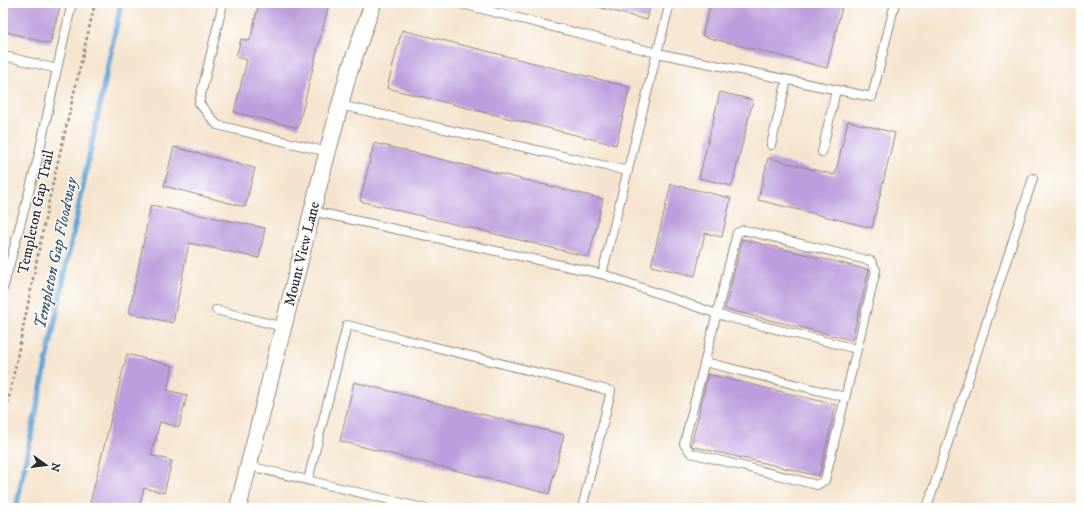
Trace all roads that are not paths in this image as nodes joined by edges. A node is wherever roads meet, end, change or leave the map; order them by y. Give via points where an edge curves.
1 (72, 3) edge
2 (223, 3) edge
3 (373, 3) edge
4 (458, 3) edge
5 (670, 3) edge
6 (895, 3) edge
7 (657, 53) junction
8 (9, 57) dead end
9 (57, 69) junction
10 (787, 80) junction
11 (836, 90) junction
12 (340, 105) junction
13 (771, 145) dead end
14 (328, 152) junction
15 (822, 152) dead end
16 (628, 171) junction
17 (1033, 178) dead end
18 (312, 211) junction
19 (602, 274) junction
20 (3, 289) edge
21 (216, 310) dead end
22 (717, 314) junction
23 (283, 327) junction
24 (857, 349) junction
25 (705, 362) junction
26 (845, 397) junction
27 (249, 466) junction
28 (308, 480) junction
29 (238, 508) edge
30 (423, 508) edge
31 (582, 508) edge
32 (927, 508) edge

1 - 9 lane
2 - 14 lane via 199,103 217,125
3 - 12 street, Mount View Lane
4 - 7 lane
5 - 7 lane
6 - 11 lane via 872,97
7 - 10 lane
7 - 16 lane
8 - 9 lane
9 - 20 lane via 38,158
10 - 11 lane
10 - 13 lane
11 - 15 lane
12 - 14 street, Mount View Lane
12 - 16 lane
14 - 18 street, Mount View Lane
16 - 19 lane
17 - 32 lane
18 - 19 lane
18 - 23 street, Mount View Lane
19 - 22 lane
21 - 23 lane
22 - 24 lane
22 - 24 lane via 737,234 744,230 871,261 876,270
22 - 25 lane
23 - 27 street, Mount View Lane
24 - 26 lane
25 - 26 lane
25 - 26 lane via 684,444 690,453 817,485 825,480
27 - 28 lane
27 - 29 street, Mount View Lane
28 - 30 lane
28 - 31 lane via 347,325 611,391

